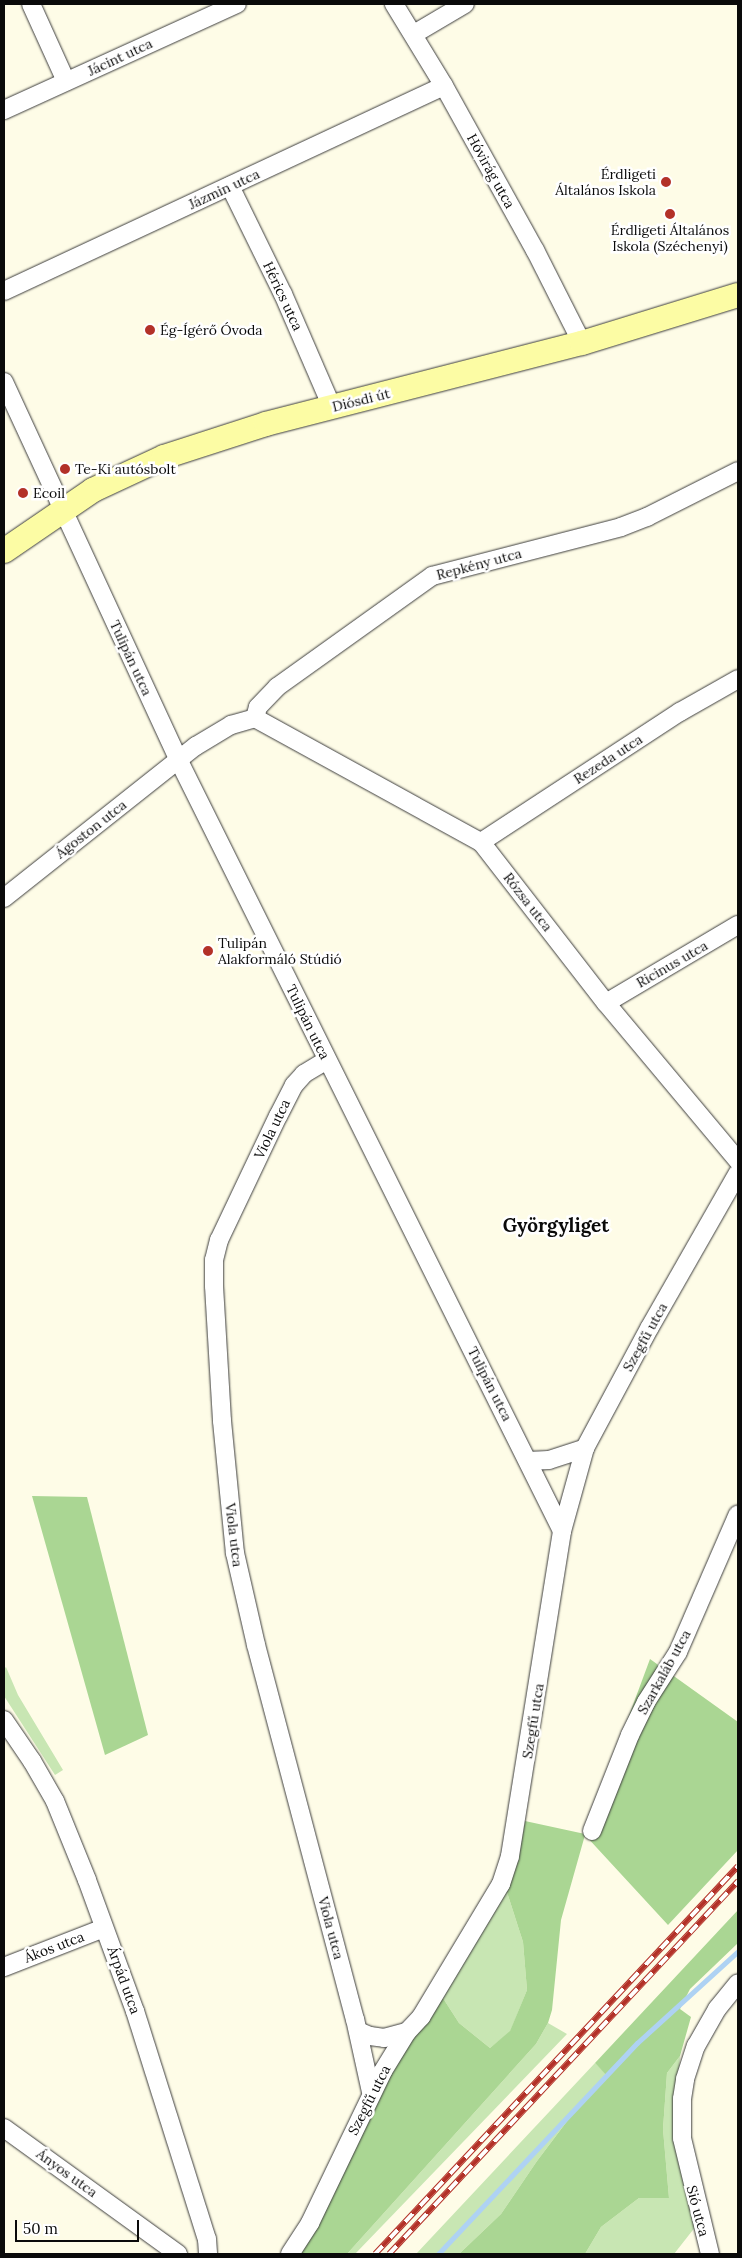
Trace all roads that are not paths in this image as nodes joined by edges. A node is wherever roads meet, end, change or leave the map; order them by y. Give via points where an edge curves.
1 (31, 4) edge
2 (237, 4) edge
3 (394, 4) edge
4 (465, 4) edge
5 (414, 34) junction
6 (66, 81) junction
7 (444, 86) junction
8 (4, 110) edge
9 (230, 186) junction
10 (4, 291) edge
11 (738, 295) edge
12 (582, 343) junction
13 (4, 382) edge
14 (332, 407) junction
15 (738, 471) edge
16 (61, 510) junction
17 (4, 551) edge
18 (738, 679) edge
19 (256, 718) junction
20 (178, 759) junction
21 (480, 842) junction
22 (4, 898) edge
23 (738, 925) edge
24 (606, 1003) junction
25 (327, 1060) junction
26 (738, 1161) edge
27 (738, 1173) edge
28 (585, 1448) junction
29 (528, 1461) junction
30 (738, 1514) edge
31 (562, 1532) junction
32 (4, 1720) edge
33 (592, 1830) dead end
34 (104, 1928) junction
35 (4, 1967) edge
36 (738, 1983) edge
37 (358, 2031) junction
38 (408, 2032) junction
39 (371, 2092) junction
40 (4, 2128) edge
41 (178, 2254) edge
42 (208, 2254) edge
43 (290, 2254) edge
44 (710, 2254) edge

1 - 6 street
2 - 6 street, Jácint utca
3 - 5 street, Hóvirág utca
4 - 5 street
5 - 7 street, Hóvirág utca
6 - 8 street, Jácint utca
7 - 9 street, Jázmin utca
7 - 12 street, Hóvirág utca via 535,250
9 - 10 street, Jázmin utca
9 - 14 street, Hérics utca via 283,294
11 - 12 main road, Diósdi út
12 - 14 main road, Diósdi út
13 - 16 street, Tulipán utca
14 - 16 main road, Diósdi út via 218,438 164,457 93,490
15 - 19 street, Repkény utca via 647,518 622,527 432,576 277,687 258,707
16 - 17 main road, Diósdi út
16 - 20 street, Tulipán utca
18 - 21 street, Rezeda utca via 680,712
19 - 20 street via 213,734
19 - 21 street, Rózsa utca
20 - 22 street, Ágoston utca
20 - 25 street, Tulipán utca
21 - 24 street, Rózsa utca
23 - 24 street, Ricinus utca
24 - 26 street, Rózsa utca
25 - 29 street, Tulipán utca
25 - 37 street, Viola utca via 304,1074 294,1085 225,1225 214,1260 214,1286 222,1421 235,1553 256,1645
27 - 28 street, Szegfű utca
28 - 29 street via 549,1460
28 - 31 street, Szegfű utca
29 - 31 street, Tulipán utca
30 - 33 street, Szarkaláb utca via 678,1652 646,1702 630,1735
31 - 38 street, Szegfű utca via 510,1856 501,1884 421,2018
32 - 34 street, Árpád utca via 55,1800
34 - 35 street, Ákos utca
34 - 42 street, Árpád utca via 138,2020 207,2239
36 - 44 street, Sió utca via 705,2028 685,2079 681,2118 687,2168
37 - 38 street via 384,2038
37 - 39 street, Viola utca
38 - 39 street, Szegfű utca
39 - 43 street, Szegfű utca via 310,2223
40 - 41 street, Ányos utca

